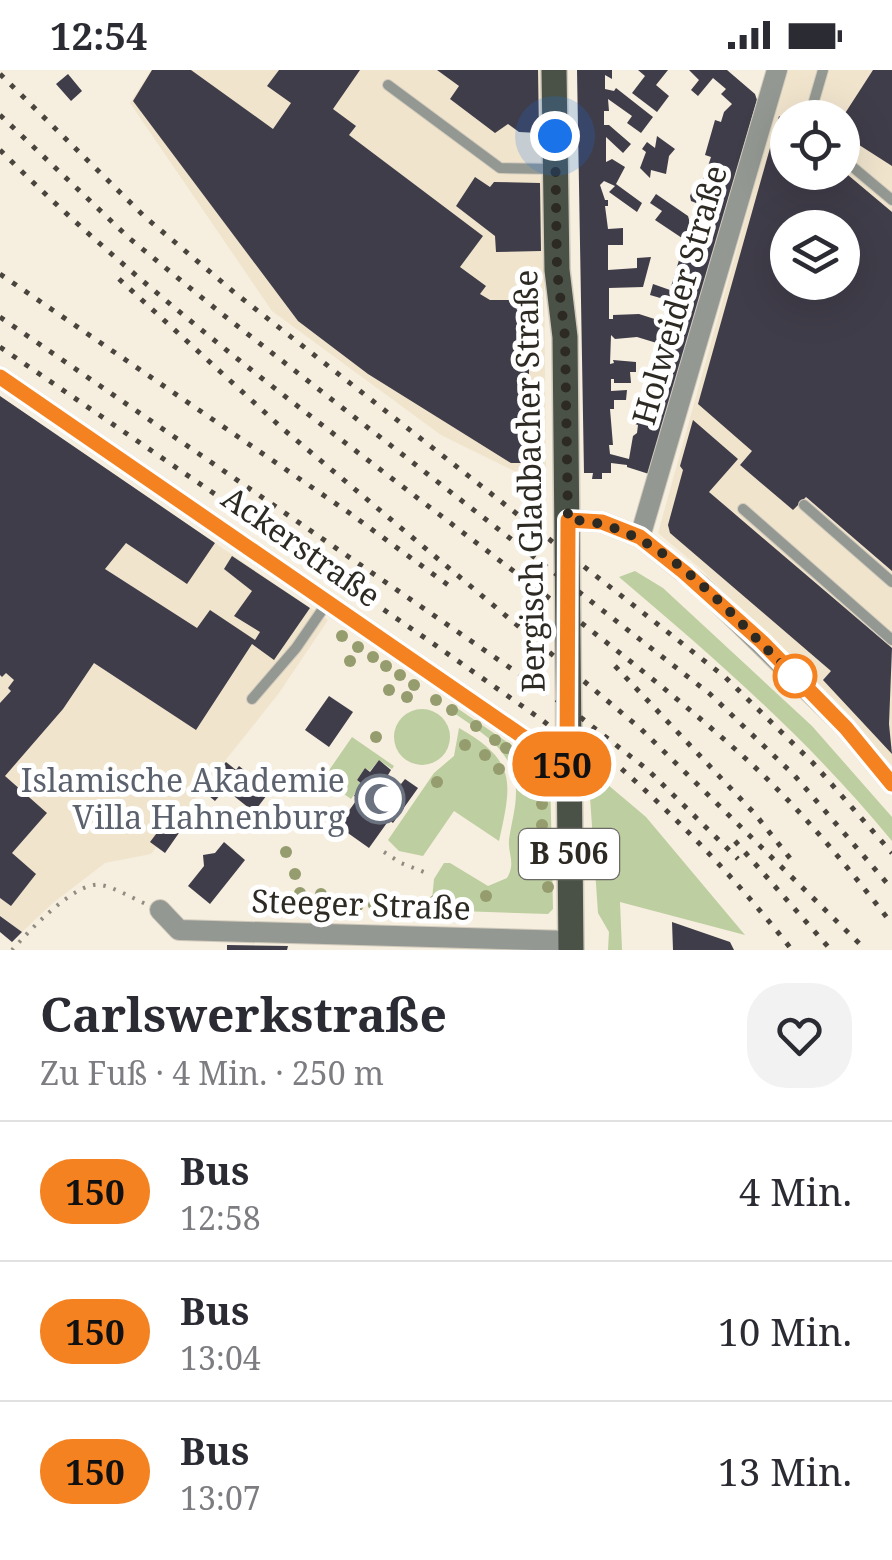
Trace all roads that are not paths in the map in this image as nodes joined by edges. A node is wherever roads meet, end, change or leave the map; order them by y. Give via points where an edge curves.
1 (554, 70) edge
2 (822, 70) edge
3 (769, 74) edge
4 (388, 86) dead end
5 (814, 100) edge
6 (555, 169) junction
7 (860, 173) edge
8 (892, 200) edge
9 (0, 377) edge
10 (804, 506) dead end
11 (743, 510) dead end
12 (568, 520) junction
13 (640, 537) junction
14 (892, 582) edge
15 (327, 602) junction
16 (892, 640) edge
17 (252, 699) dead end
18 (567, 767) junction
19 (892, 784) edge
20 (160, 910) road end
21 (571, 946) edge

1 - 6 main road, Bergisch Gladbacher Straße / B 506
2 - 5 lane
3 - 13 street, Holweider Straße
4 - 6 lane via 500,168
6 - 12 main road, Bergisch Gladbacher Straße / B 506
7 - 8 lane
9 - 15 street, Ackerstraße
10 - 14 lane
11 - 16 lane
12 - 13 street via 602,522
12 - 18 main road, Bergisch Gladbacher Straße / B 506
13 - 19 street via 762,642
15 - 17 lane
15 - 18 street, Ackerstraße
18 - 21 main road, Bergisch Gladbacher Straße / B 506
20 - 21 street, Steeger Straße via 179,930

